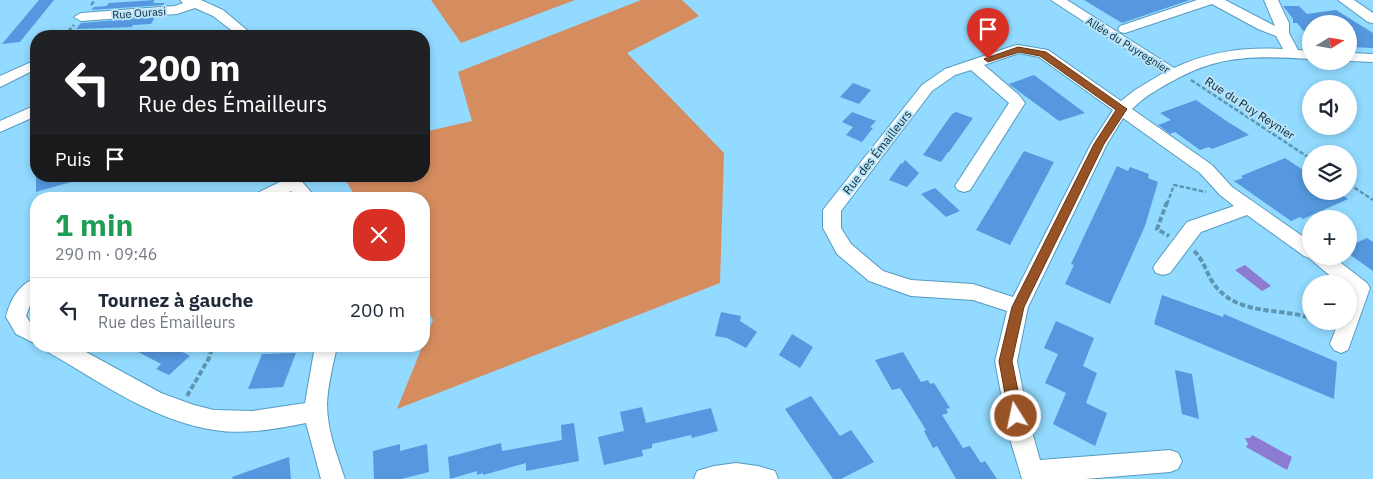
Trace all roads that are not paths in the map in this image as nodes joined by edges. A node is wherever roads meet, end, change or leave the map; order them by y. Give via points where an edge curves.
1 (1058, 0) edge
2 (1210, 0) edge
3 (1215, 0) edge
4 (1271, 0) edge
5 (1346, 0) edge
6 (192, 2) edge
7 (80, 17) dead end
8 (1373, 19) edge
9 (1125, 29) dead end
10 (239, 30) edge
11 (1282, 33) junction
12 (1293, 54) junction
13 (1302, 54) edge
14 (1358, 57) edge
15 (1373, 58) edge
16 (973, 64) junction
17 (28, 67) dead end
18 (1176, 73) junction
19 (0, 82) edge
20 (1122, 109) junction
21 (30, 113) edge
22 (0, 126) edge
23 (285, 182) edge
24 (293, 182) edge
25 (964, 186) dead end
26 (270, 192) edge
27 (302, 192) edge
28 (1249, 208) junction
29 (1302, 246) edge
30 (1330, 265) edge
31 (1163, 268) dead end
32 (1343, 275) edge
33 (1357, 286) edge
34 (30, 290) edge
35 (1357, 297) edge
36 (1018, 307) junction
37 (9, 314) edge
38 (1346, 330) edge
39 (30, 332) edge
40 (1341, 344) dead end
41 (67, 352) edge
42 (325, 352) edge
43 (316, 410) junction
44 (1170, 460) dead end
45 (1032, 476) edge
46 (333, 479) edge
47 (706, 479) edge
48 (766, 479) edge

1 - 18 street, Allée du Puyregnier
2 - 9 street
3 - 11 street
4 - 11 street via 1282,23
5 - 8 street
6 - 7 street, Rue Ourasi via 177,10
6 - 10 street via 218,13
11 - 12 street
12 - 13 street
12 - 18 street via 1250,53 1211,58
14 - 15 street
16 - 20 street, Rue des Émailleurs via 1018,49 1043,54
16 - 25 street via 1016,103
16 - 36 street, Rue des Émailleurs via 950,72 927,88 832,210 832,228 844,249 876,276 911,288 973,292
17 - 19 street
18 - 20 street via 1146,89
20 - 28 street, Rue des Émailleurs via 1206,169 1226,191
20 - 36 street via 1099,144
21 - 22 street
23 - 26 street
24 - 27 street
28 - 29 street, Rue des Émailleurs
28 - 31 street via 1194,227
30 - 32 street
33 - 35 street via 1360,288
34 - 37 street
36 - 45 street via 1006,361 1022,446
37 - 39 street
38 - 40 street
41 - 43 street via 176,410 214,420 247,422 278,419
42 - 43 street
43 - 46 street via 319,436
44 - 45 street
47 - 48 street via 727,474

